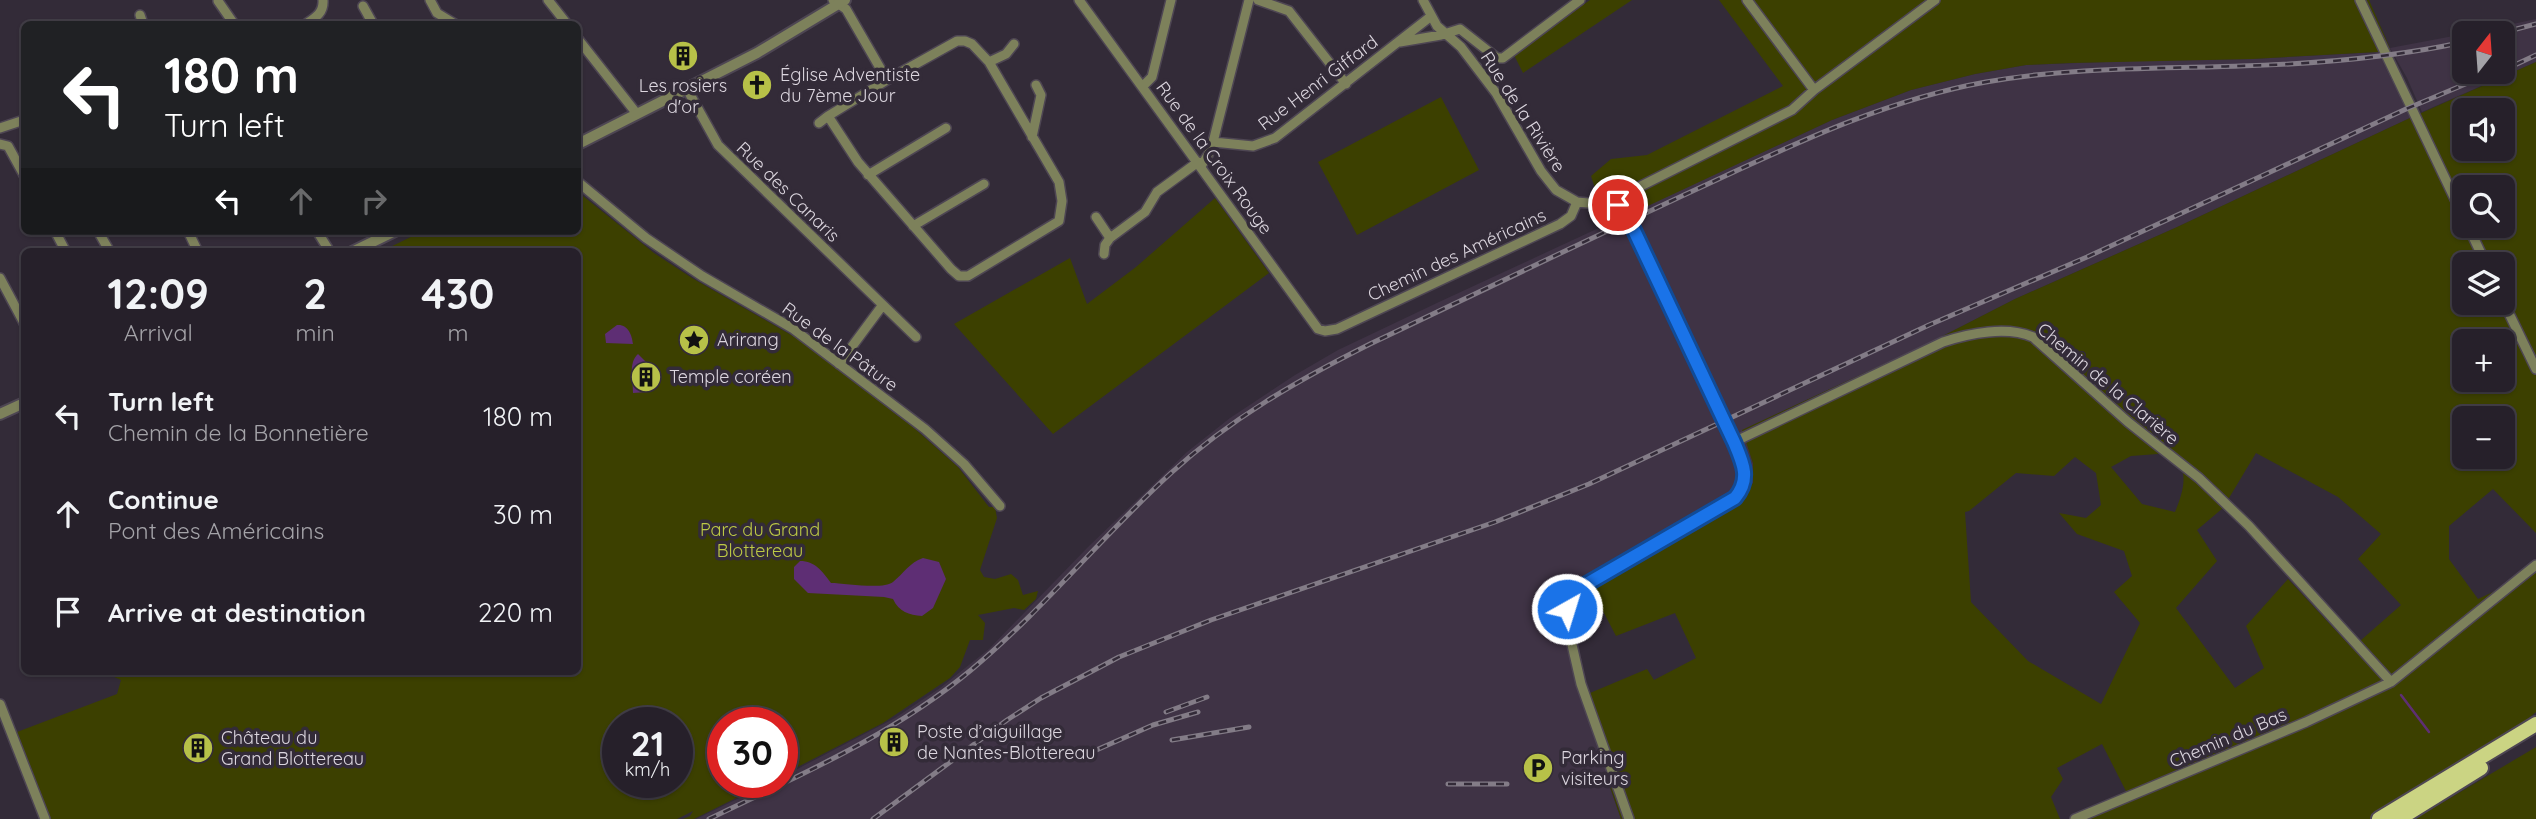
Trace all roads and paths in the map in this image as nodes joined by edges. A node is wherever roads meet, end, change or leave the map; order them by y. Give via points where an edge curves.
1 (323, 0) edge
2 (430, 0) edge
3 (548, 0) edge
4 (1079, 0) edge
5 (1171, 0) edge
6 (1249, 0) edge
7 (1258, 0) edge
8 (1423, 0) edge
9 (1580, 0) edge
10 (1746, 0) edge
11 (1935, 0) edge
12 (2360, 0) edge
13 (218, 1) edge
14 (839, 1) edge
15 (363, 5) dead end
16 (1430, 17) junction
17 (232, 21) edge
18 (311, 21) edge
19 (371, 21) edge
20 (449, 21) edge
21 (565, 21) edge
22 (1446, 33) junction
23 (581, 42) edge
24 (1399, 42) junction
25 (1014, 44) dead end
26 (989, 62) junction
27 (887, 80) junction
28 (1346, 84) junction
29 (1036, 85) dead end
30 (1143, 86) junction
31 (687, 89) junction
32 (1814, 90) junction
33 (637, 114) junction
34 (828, 116) junction
35 (21, 121) edge
36 (819, 123) dead end
37 (0, 128) edge
38 (946, 128) dead end
39 (1032, 137) junction
40 (581, 142) edge
41 (1213, 142) junction
42 (0, 144) edge
43 (1199, 164) junction
44 (21, 169) edge
45 (868, 175) junction
46 (581, 184) edge
47 (984, 184) dead end
48 (2452, 193) edge
49 (1577, 202) junction
50 (1621, 206) junction
51 (1096, 217) dead end
52 (914, 226) junction
53 (387, 235) edge
54 (1110, 238) junction
55 (360, 248) edge
56 (1104, 254) dead end
57 (0, 278) edge
58 (882, 306) junction
59 (2510, 315) edge
60 (21, 316) edge
61 (1325, 331) joint
62 (916, 337) dead end
63 (839, 364) junction
64 (2536, 369) edge
65 (21, 404) edge
66 (0, 414) edge
67 (1733, 440) junction
68 (1000, 506) dead end
69 (2536, 565) edge
70 (2391, 682) junction
71 (0, 704) edge
72 (2536, 724) edge
73 (2536, 734) edge
74 (44, 819) edge
75 (1629, 819) edge
76 (2075, 819) edge
77 (2379, 819) edge
78 (2399, 819) edge

1 - 18 street via 323,7
2 - 20 street via 437,13
3 - 21 street
4 - 30 street, Rue de la Croix Rouge
5 - 30 street via 1152,77
6 - 41 street
7 - 28 street via 1289,11
8 - 16 street, Rue de la Rivière
9 - 22 street via 1503,58 1460,29
10 - 32 street
11 - 32 street
12 - 48 street
13 - 17 street
14 - 27 street
14 - 31 street via 757,53
15 - 19 street
16 - 22 street, Rue de la Rivière
16 - 24 street, Rue Henri Giffard
22 - 24 street, Rue Henri Giffard
22 - 49 street, Rue de la Rivière via 1496,93 1549,181
23 - 33 street
24 - 28 street, Rue Henri Giffard
25 - 26 street
26 - 27 street via 972,44 957,41
26 - 39 street
27 - 34 street
28 - 41 street, Rue Henri Giffard via 1266,143
29 - 39 street via 1041,95
30 - 43 street, Rue de la Croix Rouge
31 - 33 street
31 - 58 street, Rue des Canaris via 718,145
32 - 50 street via 1792,110 1633,190
33 - 40 street
34 - 36 street
34 - 45 street
35 - 37 street
38 - 45 street
39 - 52 street via 1059,182 1059,221 968,276 951,269
41 - 43 street
42 - 44 street via 8,146
43 - 54 street via 1157,192 1145,212
43 - 61 street, Rue de la Croix Rouge via 1306,315
45 - 52 street
46 - 63 street, Rue de la Pâture via 702,276 792,328
47 - 52 street
49 - 50 street
49 - 61 street, Chemin des Américains via 1571,216 1560,224
50 - 67 street, bridge
51 - 54 street
53 - 55 street
54 - 56 street
57 - 60 street
58 - 62 street, Rue des Canaris
58 - 63 street
59 - 64 street
63 - 68 street, Rue de la Pâture via 925,429 964,464
65 - 66 street
67 - 70 street, Chemin de la Clarière via 1944,342 2008,332 2026,334 2199,478
67 - 75 street via 1745,469 1743,487 1735,498 1585,585 1569,602 1567,623 1581,684
69 - 70 street, Chemin du Bas
70 - 76 street, Chemin du Bas
71 - 74 street
72 - 77 main road
73 - 78 main road

